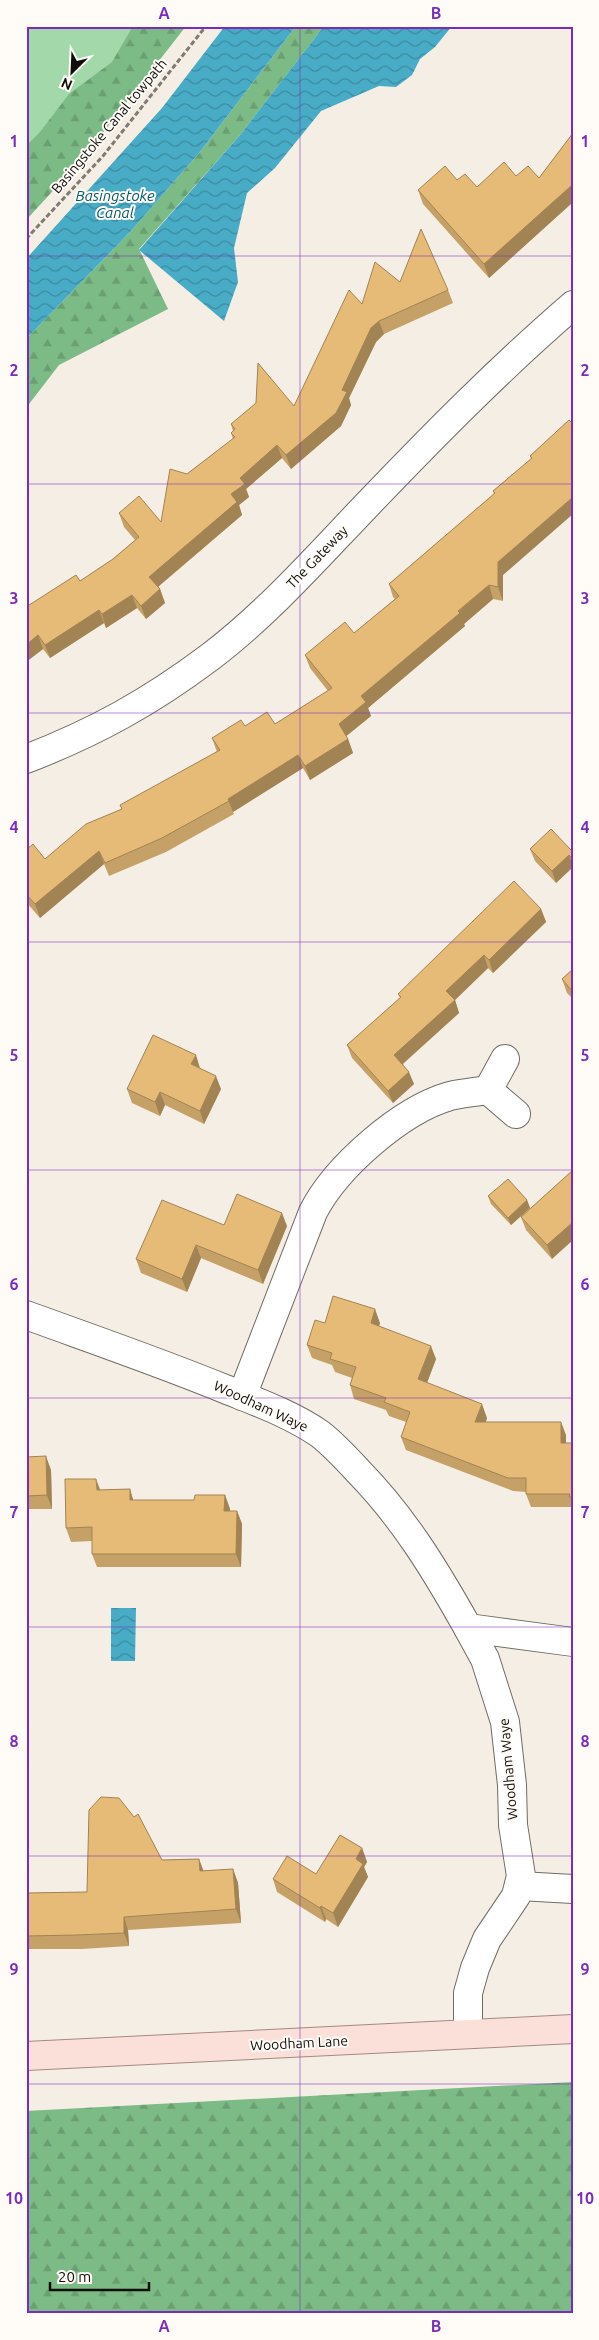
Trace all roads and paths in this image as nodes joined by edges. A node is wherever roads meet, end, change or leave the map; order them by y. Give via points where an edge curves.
1 (206, 26) edge
2 (26, 239) edge
3 (573, 306) edge
4 (26, 759) edge
5 (505, 1059) dead end
6 (488, 1090) junction
7 (516, 1114) dead end
8 (26, 1315) edge
9 (242, 1396) junction
10 (468, 1628) junction
11 (573, 1642) edge
12 (520, 1886) junction
13 (573, 1889) edge
14 (573, 2029) edge
15 (468, 2034) junction
16 (26, 2056) edge

1 - 2 path, Basingstoke Canal towpath via 103,156
3 - 4 street, The Gateway via 511,359 264,612 210,657 112,722
5 - 6 street
6 - 7 street
6 - 9 street via 449,1096 407,1117 354,1156 322,1195
8 - 9 street, Woodham Waye
9 - 10 street, Woodham Waye via 290,1416 321,1435 362,1475 404,1522
10 - 11 street
10 - 12 street, Woodham Waye via 485,1660 505,1722
12 - 13 street
12 - 15 street, Woodham Waye via 487,1939 475,1968 468,1993
14 - 15 main road, Woodham Lane
15 - 16 main road, Woodham Lane

